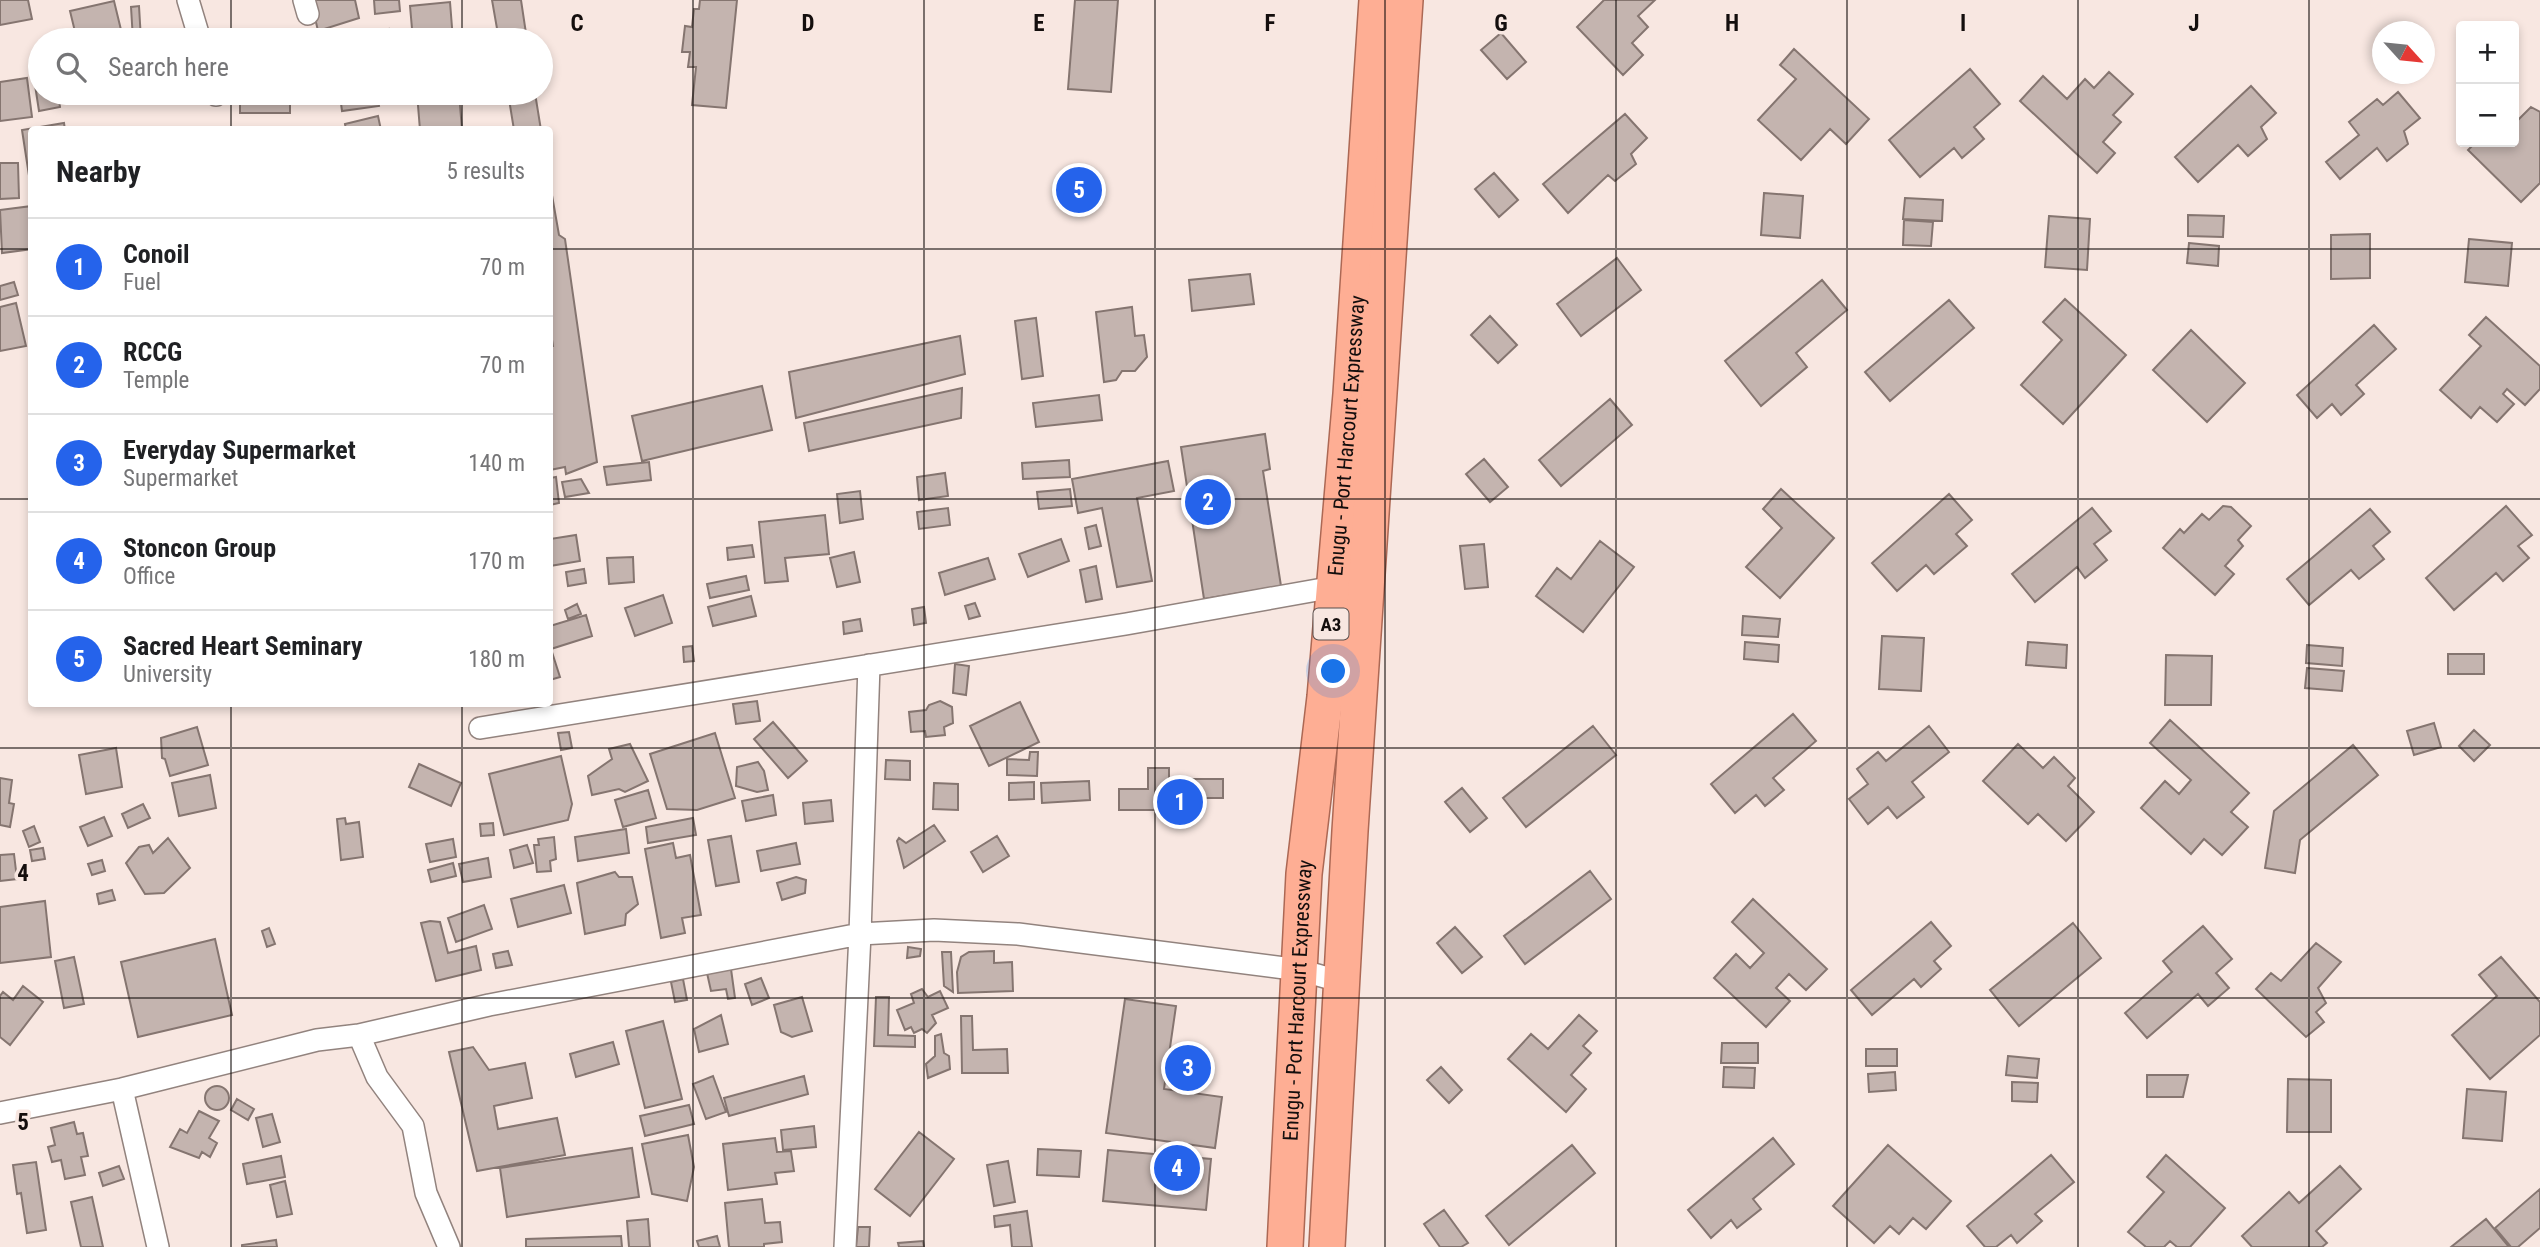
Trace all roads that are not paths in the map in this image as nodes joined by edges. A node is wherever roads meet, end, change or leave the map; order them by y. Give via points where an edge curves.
1 (188, 0) edge
2 (1377, 0) edge
3 (1405, 0) edge
4 (196, 28) edge
5 (1334, 587) junction
6 (869, 665) junction
7 (480, 728) dead end
8 (860, 934) junction
9 (1300, 970) junction
10 (1342, 982) junction
11 (359, 1035) junction
12 (122, 1089) junction
13 (0, 1113) edge
14 (158, 1247) edge
15 (449, 1247) edge
16 (845, 1247) edge
17 (1285, 1247) edge
18 (1326, 1247) edge

1 - 4 street
2 - 5 highway, Enugu - Port Harcourt Expressway / A3
3 - 10 highway, Enugu - Port Harcourt Expressway / A3
5 - 6 street
5 - 9 highway, Enugu - Port Harcourt Expressway / A3 via 1304,874
6 - 7 street
6 - 8 street
8 - 9 street via 1006,933
8 - 11 street via 489,1005
8 - 16 street
9 - 10 street
9 - 17 highway, Enugu - Port Harcourt Expressway / A3
10 - 18 highway, Enugu - Port Harcourt Expressway / A3
11 - 12 street via 317,1040
11 - 15 street via 377,1077 413,1126 426,1193
12 - 13 street
12 - 14 street

